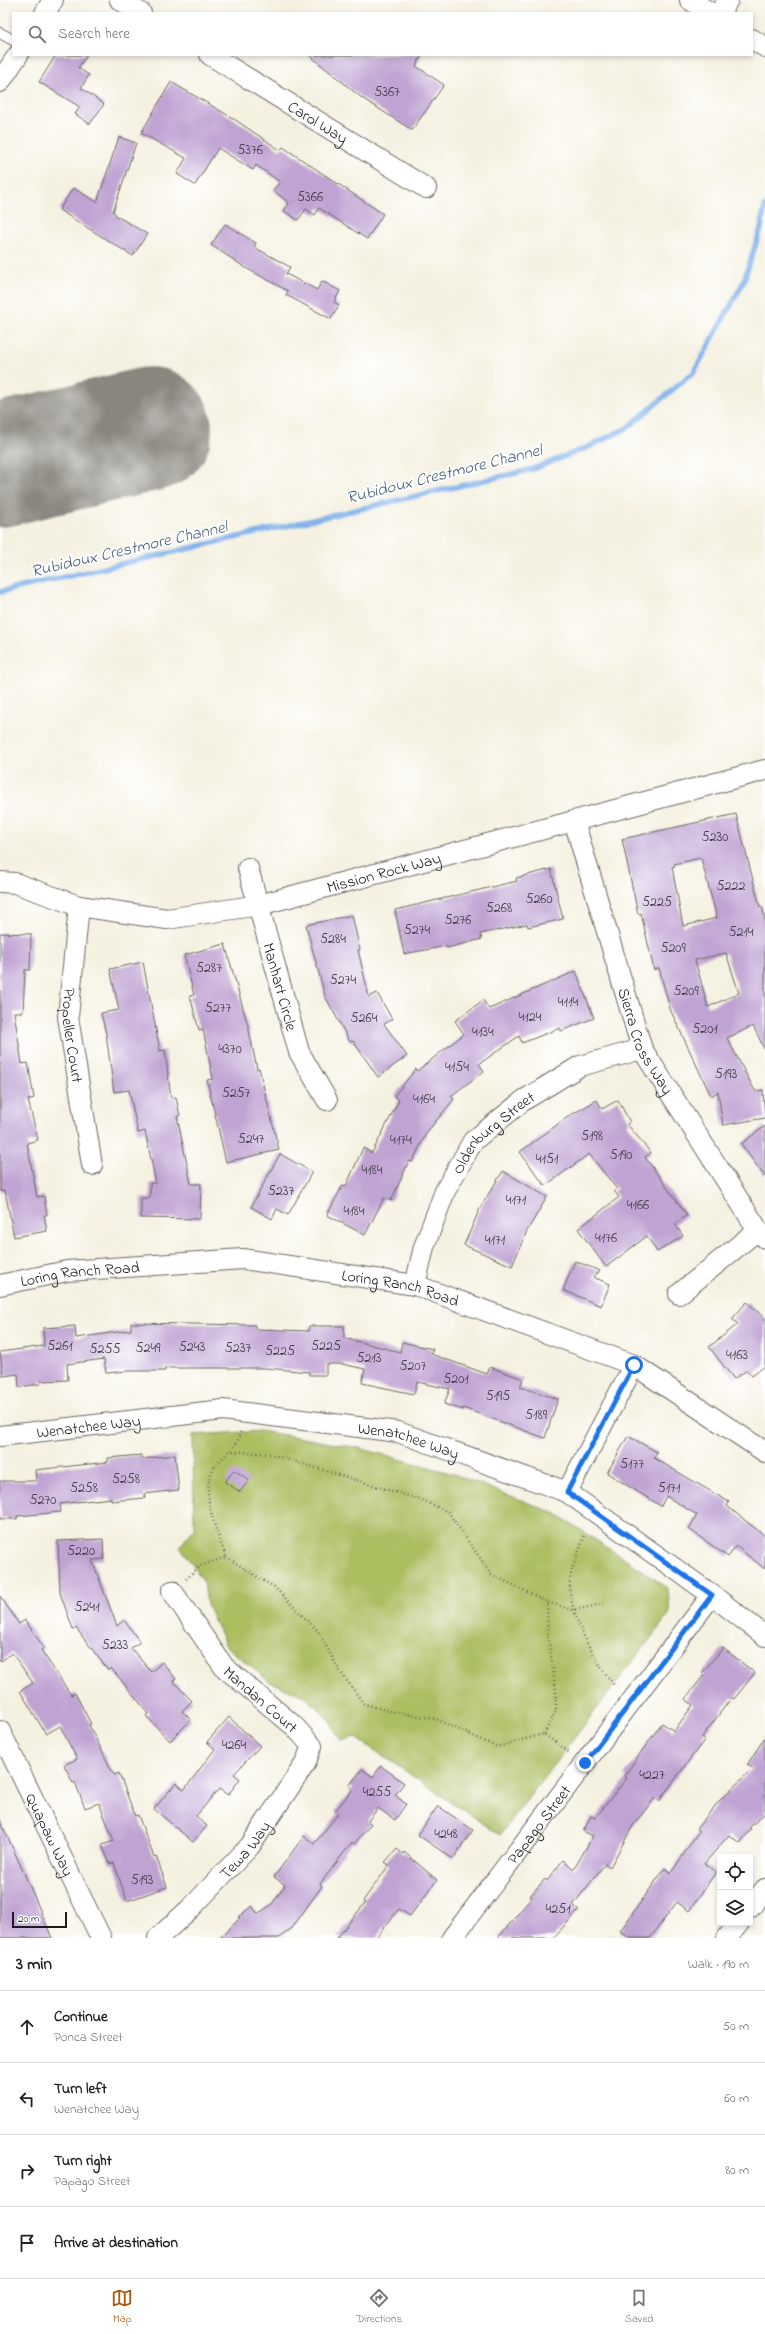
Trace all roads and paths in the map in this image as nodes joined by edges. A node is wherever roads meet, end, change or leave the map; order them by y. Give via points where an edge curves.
1 (53, 0) edge
2 (120, 0) edge
3 (690, 0) edge
4 (728, 0) edge
5 (46, 12) edge
6 (139, 12) edge
7 (709, 12) edge
8 (721, 12) edge
9 (0, 33) edge
10 (12, 39) edge
11 (753, 40) edge
12 (765, 47) edge
13 (17, 56) edge
14 (212, 56) edge
15 (0, 82) edge
16 (426, 188) dead end
17 (765, 770) edge
18 (574, 821) junction
19 (248, 868) dead end
20 (0, 882) edge
21 (259, 905) junction
22 (79, 906) junction
23 (642, 1049) junction
24 (328, 1100) dead end
25 (92, 1165) dead end
26 (761, 1234) edge
27 (0, 1285) edge
28 (415, 1285) junction
29 (679, 1294) dead end
30 (634, 1365) junction
31 (243, 1413) junction
32 (0, 1436) edge
33 (229, 1451) junction
34 (765, 1452) edge
35 (567, 1492) junction
36 (584, 1536) dead end
37 (226, 1557) junction
38 (172, 1591) joint
39 (712, 1595) junction
40 (547, 1602) junction
41 (604, 1604) dead end
42 (573, 1610) junction
43 (765, 1636) edge
44 (615, 1686) dead end
45 (0, 1731) edge
46 (544, 1734) junction
47 (312, 1746) joint
48 (585, 1763) junction
49 (765, 1889) edge
50 (753, 1904) edge
51 (737, 1926) edge
52 (101, 1938) edge
53 (158, 1938) edge
54 (452, 1938) edge
55 (727, 1938) edge

1 - 5 street
2 - 6 street
3 - 7 street
4 - 8 street
9 - 10 lane
11 - 12 street
13 - 15 street
14 - 16 street, Carol Way
17 - 18 street, Mission Rock Way
18 - 21 street, Mission Rock Way
18 - 23 street, Sierra Cross Way
19 - 21 street, Manhart Circle
20 - 22 street, Mission Rock Way via 15,883
21 - 22 street, Mission Rock Way via 167,919
21 - 24 street, Manhart Circle via 300,1052
22 - 25 street, Propeller Court via 68,1017
23 - 26 street, Sierra Cross Way
23 - 28 street, Oldenburg Street via 580,1066 524,1100 474,1141 445,1191 424,1247
26 - 29 street
27 - 28 street, Loring Ranch Road via 67,1271 243,1260
28 - 30 street, Loring Ranch Road
30 - 34 street, Loring Ranch Road
30 - 35 street
31 - 32 street, Wenatchee Way via 222,1410
31 - 33 path via 240,1441
31 - 35 street, Wenatchee Way via 398,1432
33 - 37 path via 215,1466 208,1483 211,1516
33 - 40 path via 270,1454 425,1502 448,1512 491,1574
35 - 39 street, Wenatchee Way
36 - 42 path via 570,1576
37 - 38 path via 200,1566
37 - 46 path via 274,1587 318,1630 339,1670 364,1704 436,1719 497,1747
38 - 47 street, Mandan Court via 224,1667 294,1726
39 - 43 street, Wenatchee Way
39 - 48 street, Papago Street
40 - 42 path
40 - 46 path via 556,1711
41 - 42 path
42 - 44 path via 600,1668
45 - 52 street, Quapaw Way
46 - 48 path
47 - 53 street, Tewa Way via 305,1764 250,1846 192,1907
48 - 54 street, Papago Street
49 - 50 street
51 - 55 street

